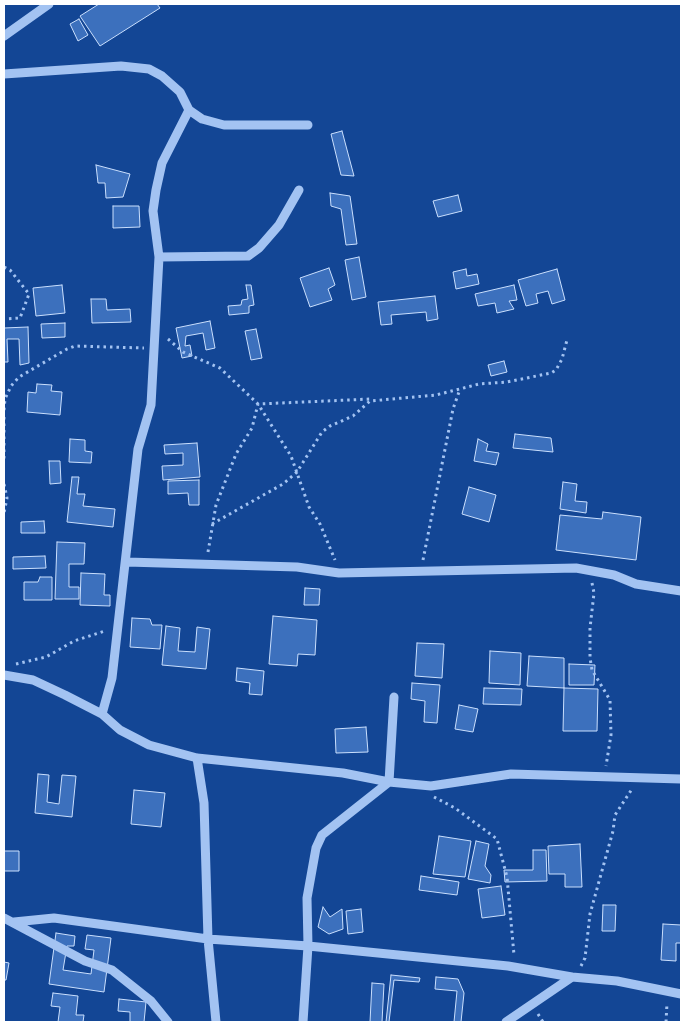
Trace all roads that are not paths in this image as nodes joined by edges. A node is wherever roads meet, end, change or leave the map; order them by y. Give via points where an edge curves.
1 (49, 4) edge
2 (4, 36) edge
3 (4, 74) edge
4 (189, 110) junction
5 (308, 125) dead end
6 (299, 190) dead end
7 (158, 257) junction
8 (127, 562) junction
9 (681, 591) edge
10 (4, 675) edge
11 (394, 697) dead end
12 (102, 714) junction
13 (197, 758) junction
14 (681, 779) edge
15 (389, 782) junction
16 (4, 918) edge
17 (14, 922) junction
18 (208, 939) junction
19 (308, 946) junction
20 (572, 977) junction
21 (681, 994) edge
22 (168, 1022) edge
23 (216, 1022) edge
24 (303, 1022) edge
25 (506, 1022) edge

1 - 2 street
3 - 4 street via 122,66 149,69 180,92
4 - 5 street via 202,119 224,125
4 - 7 street via 162,164 156,190 153,211
6 - 7 street via 279,225 248,256
7 - 8 street via 151,405 138,449
8 - 9 street via 297,567 339,573 584,570 614,575 636,584
8 - 12 street via 112,678
10 - 12 street via 33,680
11 - 15 street
12 - 13 street via 120,730 148,745
13 - 15 street via 344,772
13 - 18 street via 204,802
14 - 15 street via 511,774 431,786
15 - 19 street via 322,835 316,848 307,898
16 - 17 street
17 - 18 street via 54,918
17 - 22 street via 127,980 151,1001
18 - 19 street
18 - 23 street
19 - 20 street via 508,966
19 - 24 street
20 - 21 street via 617,981
20 - 25 street

